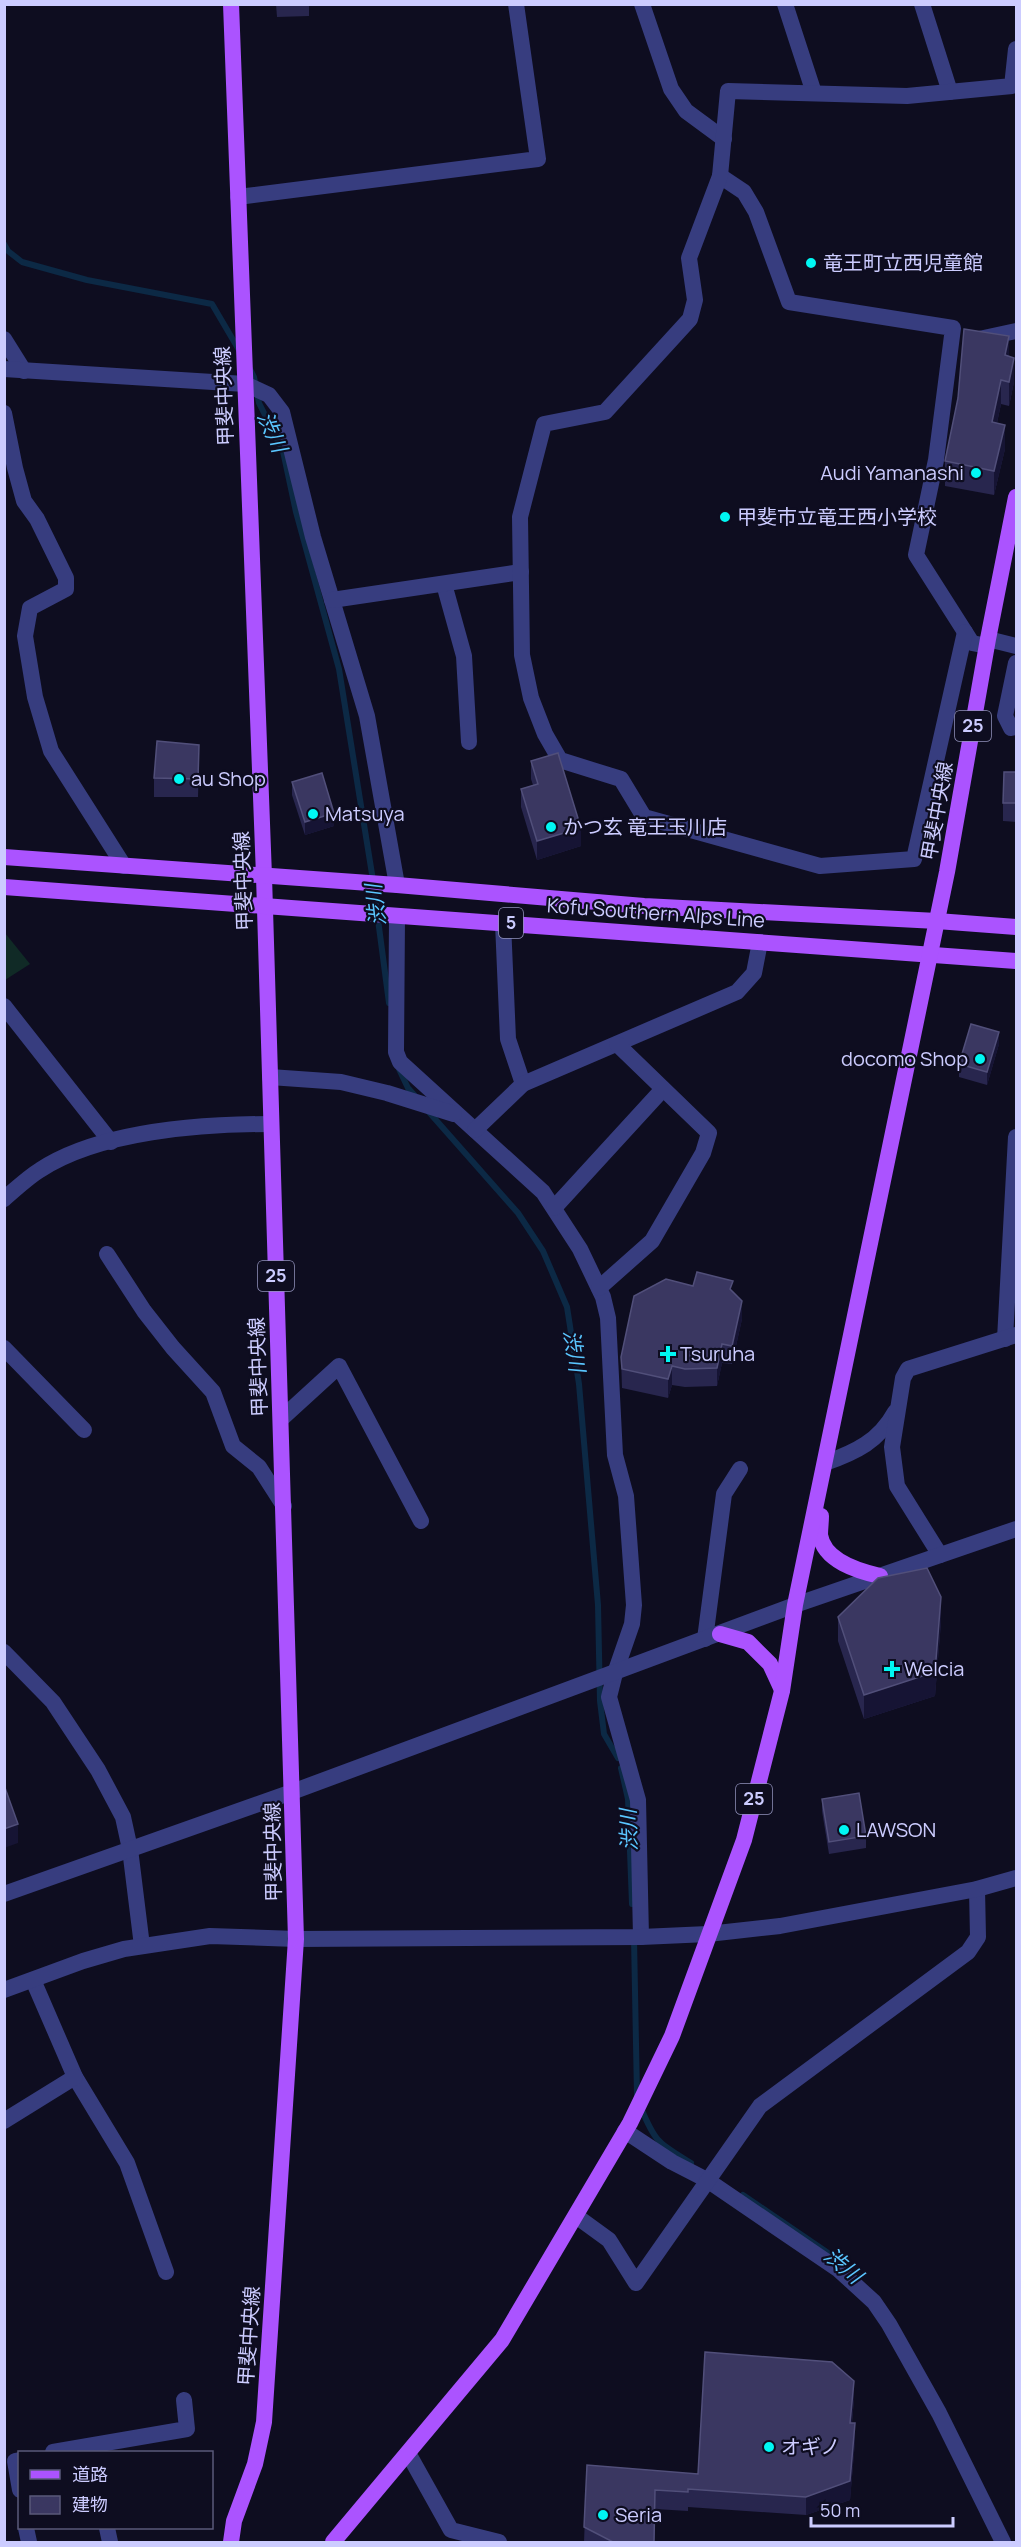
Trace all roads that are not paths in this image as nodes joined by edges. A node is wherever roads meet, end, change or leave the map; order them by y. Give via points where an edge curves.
1 (231, 4) edge
2 (516, 4) edge
3 (642, 4) edge
4 (785, 4) edge
5 (922, 4) edge
6 (1017, 49) edge
7 (950, 92) junction
8 (814, 93) junction
9 (724, 139) junction
10 (720, 176) junction
11 (238, 197) junction
12 (1017, 331) edge
13 (4, 339) edge
14 (950, 345) junction
15 (4, 369) edge
16 (24, 371) junction
17 (245, 384) junction
18 (4, 413) edge
19 (1017, 497) edge
20 (521, 572) junction
21 (444, 584) junction
22 (332, 600) junction
23 (965, 632) junction
24 (988, 643) junction
25 (1017, 646) edge
26 (1017, 663) edge
27 (1017, 728) edge
28 (469, 742) dead end
29 (4, 857) edge
30 (124, 866) junction
31 (264, 876) junction
32 (397, 885) junction
33 (4, 887) edge
34 (264, 907) junction
35 (397, 918) junction
36 (937, 921) junction
37 (503, 923) junction
38 (1017, 927) edge
39 (760, 942) junction
40 (930, 955) junction
41 (1017, 961) edge
42 (4, 1006) edge
43 (617, 1044) junction
44 (270, 1077) junction
45 (523, 1084) junction
46 (663, 1089) junction
47 (460, 1116) junction
48 (271, 1124) junction
49 (475, 1130) junction
50 (1017, 1137) edge
51 (111, 1142) junction
52 (6, 1194) edge
53 (554, 1208) junction
54 (106, 1254) dead end
55 (599, 1288) junction
56 (1011, 1337) edge
57 (4, 1348) edge
58 (898, 1406) junction
59 (281, 1419) junction
60 (84, 1430) dead end
61 (825, 1463) junction
62 (740, 1469) dead end
63 (821, 1485) junction
64 (284, 1506) junction
65 (421, 1521) dead end
66 (1017, 1529) edge
67 (940, 1555) junction
68 (880, 1576) junction
69 (795, 1605) junction
70 (712, 1636) junction
71 (4, 1652) edge
72 (615, 1673) junction
73 (782, 1691) junction
74 (292, 1792) junction
75 (130, 1849) junction
76 (1017, 1878) edge
77 (977, 1889) junction
78 (4, 1894) edge
79 (708, 1934) junction
80 (641, 1937) junction
81 (296, 1939) junction
82 (142, 1946) junction
83 (33, 1980) junction
84 (4, 1990) edge
85 (75, 2077) junction
86 (4, 2121) edge
87 (625, 2131) junction
88 (707, 2180) junction
89 (576, 2216) junction
90 (166, 2272) dead end
91 (184, 2400) dead end
92 (94, 2448) edge
93 (63, 2451) edge
94 (408, 2453) junction
95 (18, 2460) edge
96 (18, 2478) edge
97 (231, 2542) edge
98 (333, 2542) edge
99 (499, 2542) edge
100 (1003, 2542) edge

1 - 11 main road, 甲斐中央線 / 25
2 - 11 street via 538,159
3 - 9 street via 671,89 686,111
4 - 8 street
5 - 7 street
6 - 7 street via 1012,86
7 - 8 street via 907,96
8 - 9 street via 728,91
9 - 10 street
10 - 14 street via 744,192 756,212 789,302 953,328
10 - 20 street via 688,258 695,300 690,319 605,412 544,424 520,517
11 - 17 main road, 甲斐中央線 / 25
12 - 14 street
13 - 16 street
14 - 23 street via 936,460 916,555
15 - 16 street
16 - 17 street
17 - 22 street via 269,395 282,412
17 - 31 main road, 甲斐中央線 / 25
18 - 30 street via 24,501 66,578 66,589 30,608 25,636 35,697 51,751
19 - 24 main road, 甲斐中央線 / 25
20 - 21 street
20 - 23 street via 522,655 545,734 560,760 621,779 644,817 820,866 914,859
21 - 22 street
21 - 28 street via 464,656
22 - 32 street via 367,716
23 - 24 street via 972,643
24 - 25 street
24 - 36 main road, 甲斐中央線 / 25
26 - 27 street via 1005,716 1011,728
29 - 30 main road, Kofu Southern Alps Line / 5
30 - 31 main road, Kofu Southern Alps Line / 5
31 - 32 main road, Kofu Southern Alps Line / 5
31 - 34 main road, 甲斐中央線 / 25
32 - 36 main road, Kofu Southern Alps Line / 5 via 644,906
33 - 34 main road, Kofu Southern Alps Line / 5
34 - 35 main road, Kofu Southern Alps Line / 5
34 - 44 main road, 甲斐中央線 / 25
35 - 37 main road, Kofu Southern Alps Line / 5
35 - 47 street via 396,1052 400,1062
36 - 38 main road, Kofu Southern Alps Line / 5
36 - 40 main road, 甲斐中央線 / 25
37 - 39 main road, Kofu Southern Alps Line / 5
37 - 45 street via 508,1039
39 - 40 main road, Kofu Southern Alps Line / 5
39 - 43 street via 754,973 737,992
40 - 41 main road, Kofu Southern Alps Line / 5
40 - 61 main road, 25
42 - 51 street
43 - 45 street
43 - 46 street
44 - 47 street via 341,1082
44 - 48 main road, 甲斐中央線 / 25
45 - 49 street
46 - 53 street
46 - 55 street via 709,1133 703,1153 652,1241
47 - 49 street
48 - 51 street via 206,1125
48 - 59 main road, 甲斐中央線 / 25
49 - 53 street via 543,1192
50 - 56 street
51 - 52 street via 88,1147 40,1169
53 - 55 street
54 - 64 street via 144,1311 213,1392 233,1446 260,1467
55 - 72 street via 608,1318 615,1455 626,1496 634,1605 632,1624
56 - 58 street via 908,1369
57 - 60 street
58 - 61 street via 887,1427 871,1443
58 - 67 street via 892,1447 897,1486
59 - 64 main road, 甲斐中央線 / 25
59 - 65 street via 339,1366
61 - 63 main road, 25
62 - 70 street via 724,1494
63 - 68 main road via 820,1537 831,1554 845,1566
63 - 69 main road, 25
64 - 74 main road, 甲斐中央線 / 25
66 - 67 street
67 - 68 street
68 - 69 street
69 - 70 street
69 - 73 main road, 25
70 - 72 street
70 - 73 main road via 748,1642 770,1664
71 - 75 street via 53,1702 98,1770 123,1817
72 - 74 street
72 - 80 street via 609,1697 638,1800
73 - 79 main road, 25 via 744,1840
74 - 75 street
74 - 81 main road, 甲斐中央線 / 25
75 - 78 street
75 - 82 street
76 - 77 street
77 - 79 street via 780,1926
77 - 88 street via 978,1937 968,1952 760,2106
79 - 80 street
79 - 87 main road, 25 via 672,2036
80 - 81 street
81 - 82 street via 210,1936
81 - 97 main road, 甲斐中央線 / 25 via 264,2422
82 - 83 street via 83,1961
83 - 84 street
83 - 85 street
85 - 86 street
85 - 90 street via 127,2163
87 - 88 street via 672,2163
87 - 89 main road, 25
88 - 89 street via 636,2283 609,2240
88 - 100 street via 839,2270 874,2302 939,2413
89 - 94 main road, 25 via 502,2340
91 - 92 street via 187,2429
92 - 93 street
94 - 98 main road, 25
94 - 99 street via 451,2530
95 - 96 street

